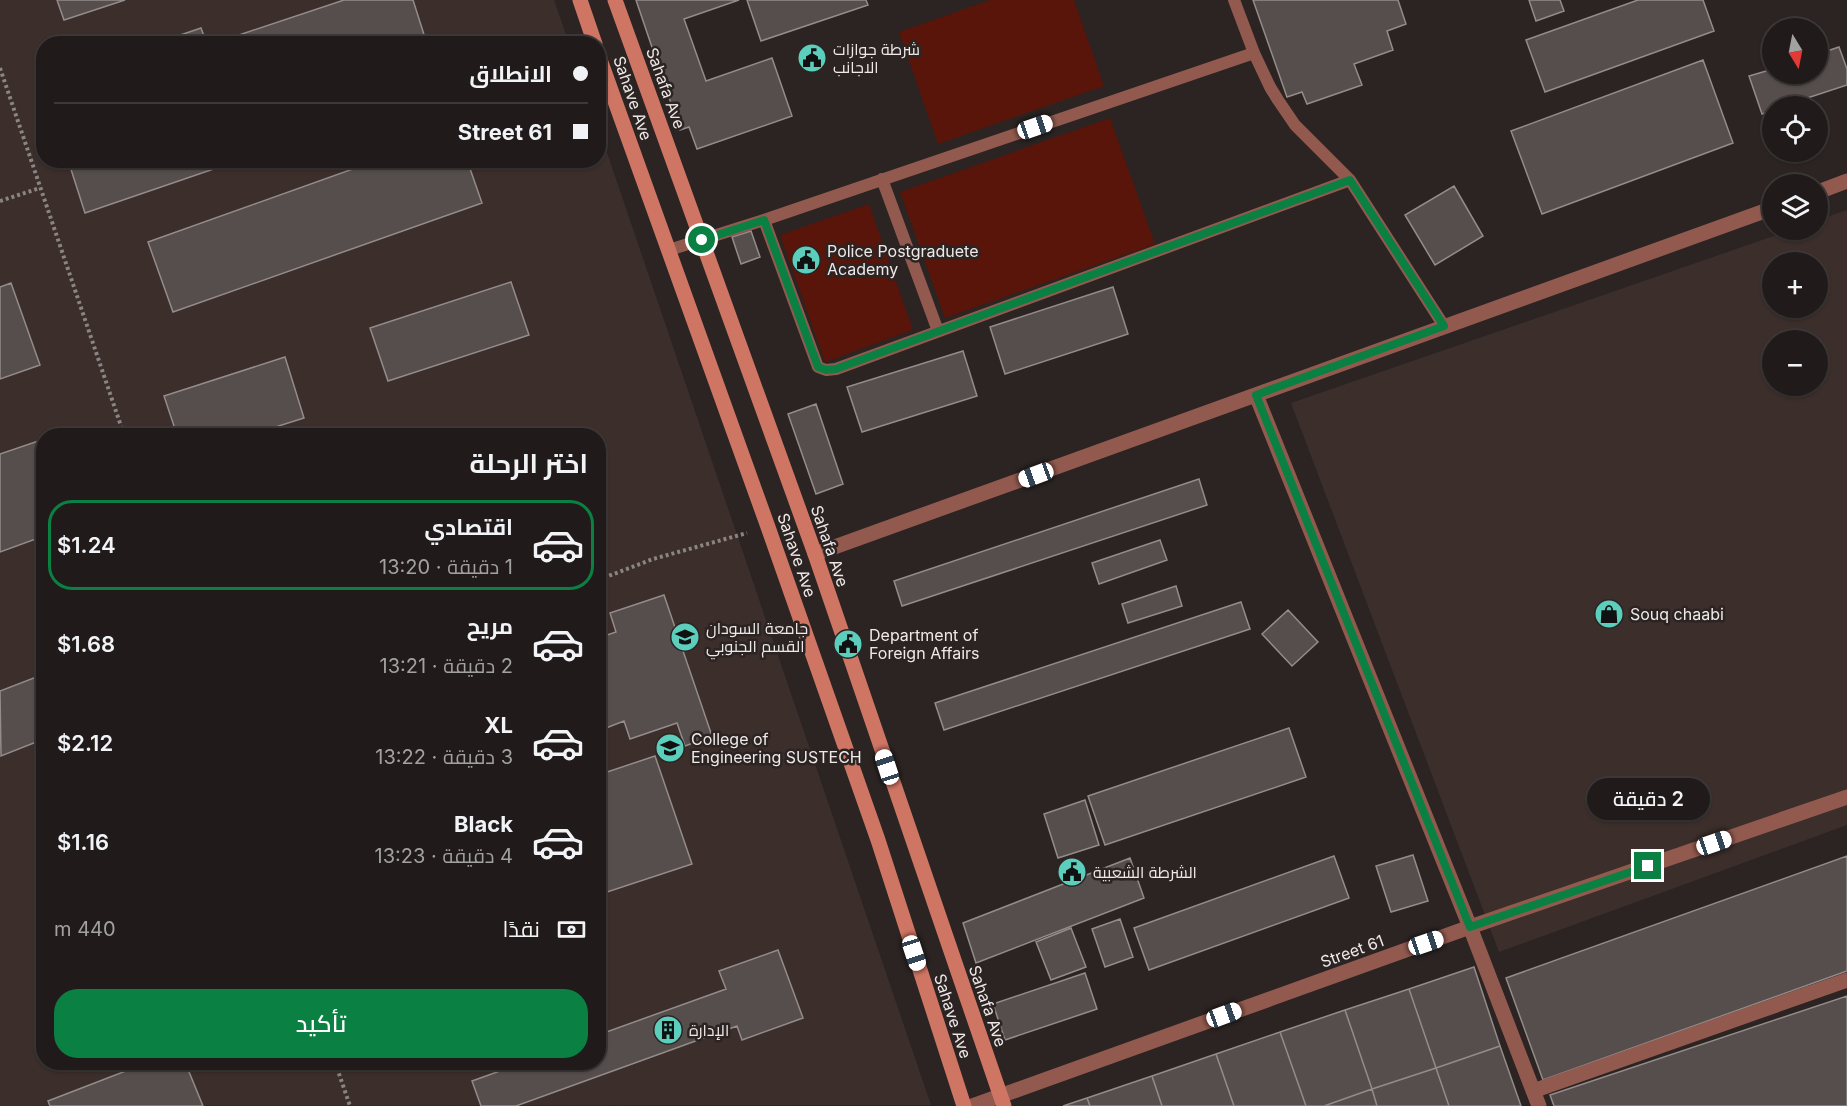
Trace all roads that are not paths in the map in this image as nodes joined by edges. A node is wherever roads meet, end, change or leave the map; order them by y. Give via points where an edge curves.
1 (580, 0) edge
2 (615, 0) edge
3 (1234, 0) edge
4 (592, 36) edge
5 (1254, 53) junction
6 (606, 76) edge
7 (882, 179) junction
8 (1350, 180) junction
9 (1847, 181) edge
10 (1828, 188) edge
11 (1762, 212) edge
12 (764, 220) junction
13 (702, 240) junction
14 (669, 250) junction
15 (1444, 326) junction
16 (938, 331) junction
17 (1256, 395) junction
18 (815, 554) junction
19 (1847, 797) edge
20 (1470, 927) junction
21 (1847, 981) edge
22 (1533, 1091) junction
23 (1002, 1101) edge
24 (964, 1106) edge
25 (972, 1106) edge
26 (1539, 1106) edge

1 - 4 main road, Sahave Ave
2 - 13 main road, Sahafa Ave
3 - 5 lane
5 - 7 lane
5 - 8 lane via 1270,87 1295,124
6 - 14 main road, Sahave Ave
7 - 12 lane
7 - 16 lane
8 - 15 lane
8 - 16 lane
9 - 10 street
11 - 15 street
12 - 13 lane
12 - 16 lane via 818,367 836,369
13 - 14 lane
13 - 18 main road, Sahafa Ave
14 - 24 main road, Sahave Ave via 878,840
15 - 17 street
17 - 18 street
17 - 20 street
18 - 23 main road, Sahafa Ave
19 - 20 street, Street 61
20 - 22 street
20 - 23 street, Street 61
21 - 22 street
22 - 26 street
23 - 25 street, Street 61

